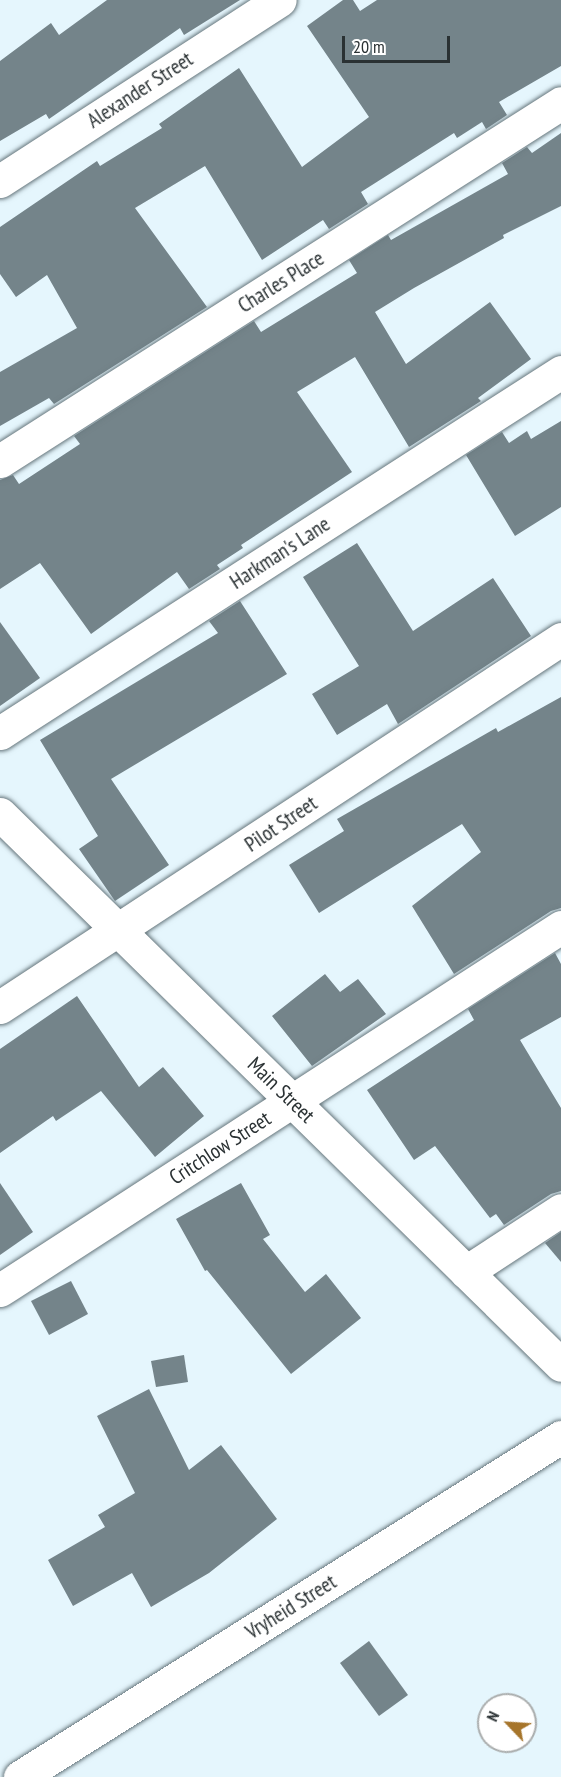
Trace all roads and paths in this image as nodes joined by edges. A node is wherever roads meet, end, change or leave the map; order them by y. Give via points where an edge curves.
1 (280, 0) edge
2 (561, 103) edge
3 (0, 181) edge
4 (561, 372) edge
5 (0, 461) edge
6 (561, 639) edge
7 (0, 733) edge
8 (0, 814) edge
9 (561, 927) edge
10 (119, 932) junction
11 (0, 1007) edge
12 (293, 1102) junction
13 (561, 1210) edge
14 (466, 1272) junction
15 (0, 1290) edge
16 (561, 1365) edge
17 (561, 1437) edge
18 (20, 1777) edge

1 - 3 street, Alexander Street
2 - 5 street, Charles Place
4 - 7 street, Harkman's Lane
6 - 10 street, Pilot Street
8 - 10 street, Main Street
9 - 12 street, Critchlow Street
10 - 11 street, Pilot Street
10 - 12 street, Main Street
12 - 14 street, Main Street
12 - 15 street, Critchlow Street
13 - 14 street
14 - 16 street, Main Street
17 - 18 street, Vryheid Street

